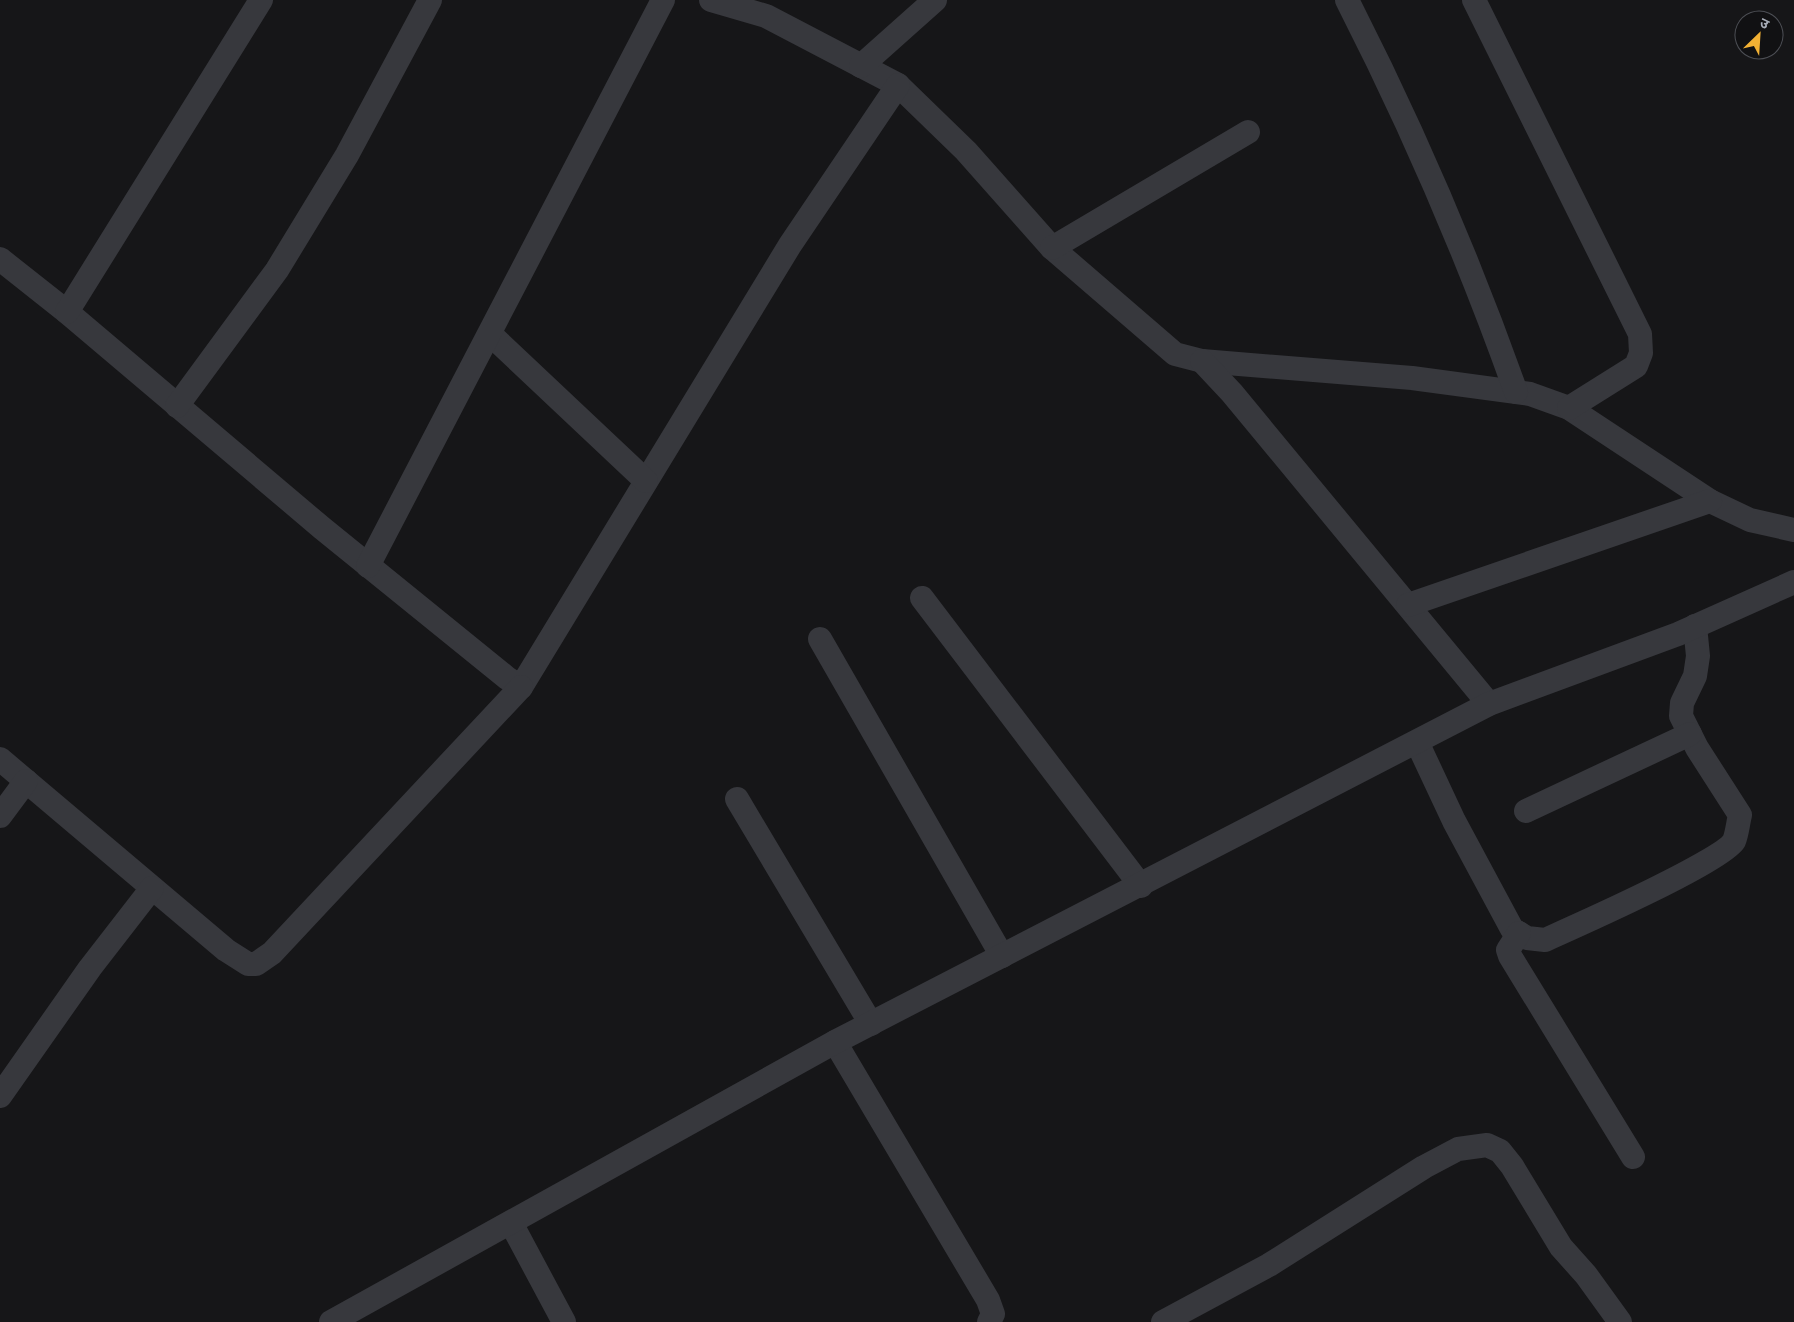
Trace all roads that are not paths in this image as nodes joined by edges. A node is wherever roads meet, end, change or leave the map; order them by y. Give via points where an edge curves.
1 (262, 0) edge
2 (430, 0) edge
3 (663, 0) edge
4 (711, 0) edge
5 (935, 0) edge
6 (1347, 0) edge
7 (1474, 0) edge
8 (862, 66) junction
9 (898, 85) junction
10 (1248, 132) dead end
11 (1052, 248) junction
12 (0, 259) edge
13 (67, 312) junction
14 (490, 334) junction
15 (1202, 361) junction
16 (1516, 392) junction
17 (177, 406) junction
18 (1570, 408) junction
19 (646, 481) junction
20 (1710, 501) junction
21 (1794, 530) edge
22 (368, 566) junction
23 (1794, 582) edge
24 (922, 598) dead end
25 (1408, 605) junction
26 (1695, 626) junction
27 (820, 639) dead end
28 (522, 688) junction
29 (1489, 704) junction
30 (1690, 734) junction
31 (1417, 742) junction
32 (0, 759) edge
33 (26, 781) junction
34 (737, 799) dead end
35 (1526, 811) dead end
36 (0, 816) edge
37 (1141, 886) junction
38 (152, 888) junction
39 (1519, 933) junction
40 (1002, 956) junction
41 (871, 1024) junction
42 (835, 1042) junction
43 (0, 1096) edge
44 (1633, 1157) dead end
45 (511, 1223) junction
46 (331, 1322) edge
47 (564, 1322) edge
48 (989, 1322) edge
49 (1163, 1322) edge
50 (1620, 1322) edge

1 - 13 street
2 - 17 street via 347,155 277,270
3 - 14 street
4 - 8 street via 766,16
5 - 8 street
6 - 16 street via 1440,196
7 - 18 street via 1640,334 1641,353 1636,366
8 - 9 street
9 - 11 street via 966,151
9 - 19 street via 790,245
10 - 11 street
11 - 15 street via 1175,354
12 - 13 street
13 - 17 street
14 - 19 street
14 - 22 street
15 - 16 street via 1412,378
15 - 25 street via 1232,392
16 - 18 street
17 - 22 street
18 - 20 street
19 - 28 street
20 - 21 street via 1750,520
20 - 25 street
22 - 28 street
23 - 26 street
24 - 37 street
25 - 29 street
26 - 29 street
26 - 30 street via 1698,656 1695,676 1682,703 1681,716
27 - 40 street
28 - 38 street via 272,953 256,964 248,964 226,950
29 - 31 street
30 - 35 street
30 - 39 street via 1740,815 1733,841 1699,866 1545,940 1526,938
31 - 37 street
31 - 39 street via 1454,821 1512,930
32 - 33 street
33 - 36 street
33 - 38 street
34 - 41 street
37 - 40 street
38 - 43 street via 90,968
39 - 44 street via 1510,944 1510,956
40 - 41 street
41 - 42 street
42 - 45 street
42 - 48 street via 988,1300 993,1314
45 - 46 street
45 - 47 street
49 - 50 street via 1269,1265 1424,1167 1458,1149 1487,1145 1500,1151 1512,1166 1561,1246

